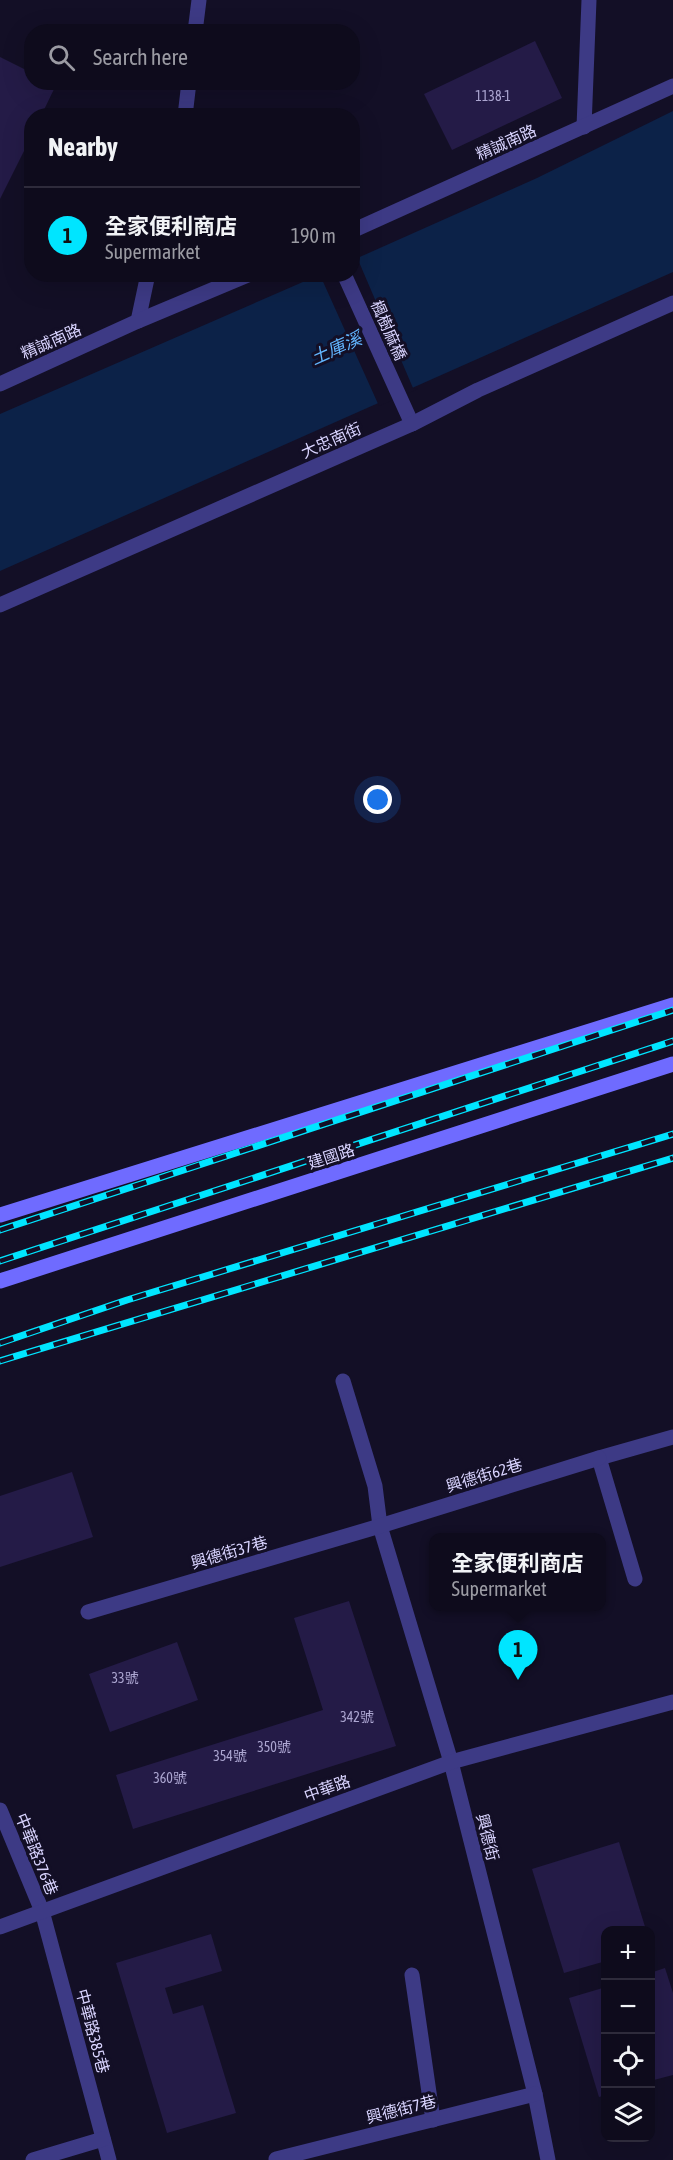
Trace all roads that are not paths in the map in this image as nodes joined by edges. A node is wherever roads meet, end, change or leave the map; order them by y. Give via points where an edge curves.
1 (198, 0) edge
2 (589, 0) edge
3 (196, 24) edge
4 (673, 86) edge
5 (188, 90) edge
6 (186, 108) edge
7 (584, 127) junction
8 (360, 227) edge
9 (146, 282) edge
10 (231, 282) edge
11 (348, 282) edge
12 (673, 303) edge
13 (138, 321) junction
14 (0, 384) edge
15 (412, 424) junction
16 (0, 605) edge
17 (673, 1005) edge
18 (673, 1064) edge
19 (0, 1215) edge
20 (0, 1281) edge
21 (343, 1381) dead end
22 (673, 1437) edge
23 (599, 1458) junction
24 (380, 1526) junction
25 (634, 1579) dead end
26 (88, 1612) dead end
27 (673, 1702) edge
28 (451, 1762) junction
29 (0, 1810) edge
30 (42, 1911) junction
31 (0, 1927) edge
32 (412, 1975) dead end
33 (535, 2094) junction
34 (433, 2120) junction
35 (103, 2139) junction
36 (276, 2159) edge
37 (33, 2160) edge
38 (109, 2160) edge
39 (548, 2160) edge

1 - 3 street
2 - 7 street
4 - 7 street, 精誠南路
5 - 6 street
7 - 8 street, 精誠南路
9 - 13 street
10 - 13 street, 精誠南路
11 - 15 street, 楓樹麻橋
12 - 15 street, 大忠南街 via 478,390
13 - 14 street, 精誠南路
15 - 16 street, 大忠南街
17 - 19 main road
18 - 20 main road, 建國路
21 - 24 street, 興德街 via 375,1486
22 - 23 street, 興德街62巷
23 - 24 street, 興德街62巷
23 - 25 street
24 - 26 street, 興德街37巷
24 - 28 street, 興德街
27 - 28 street, 中華路
28 - 30 street, 中華路
28 - 33 street, 興德街
29 - 30 street, 中華路376巷
30 - 31 street, 中華路
30 - 35 street, 中華路385巷
32 - 34 street
33 - 34 street, 興德街7巷
33 - 39 street, 興德街
34 - 36 street, 興德街7巷
35 - 37 street
35 - 38 street, 中華路385巷

